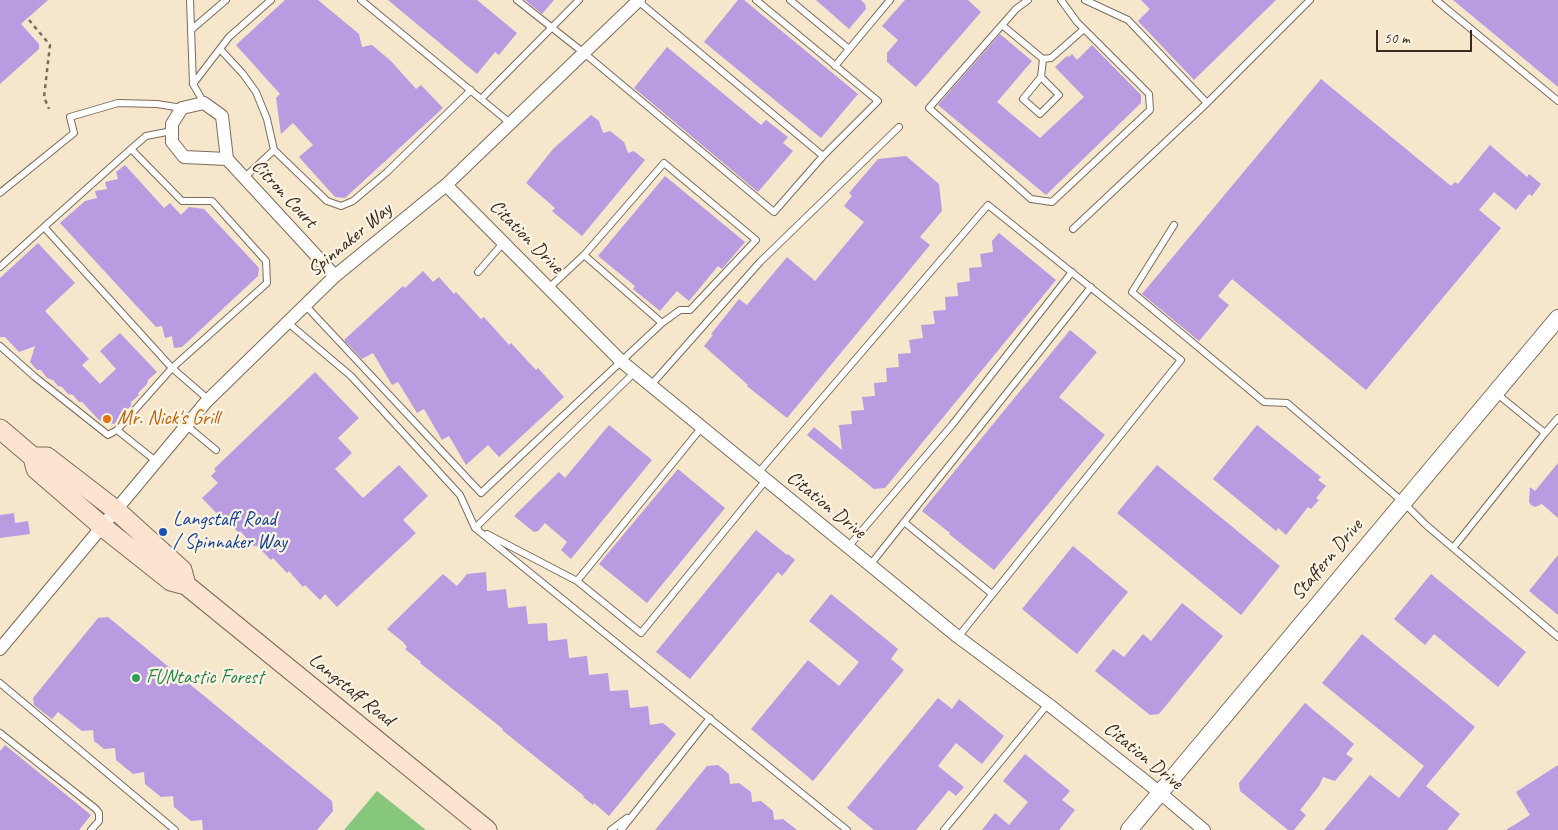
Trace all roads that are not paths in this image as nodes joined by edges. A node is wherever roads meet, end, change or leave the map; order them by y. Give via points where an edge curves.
1 (190, 0) edge
2 (226, 0) edge
3 (271, 0) edge
4 (361, 0) edge
5 (517, 0) edge
6 (579, 0) edge
7 (639, 0) edge
8 (756, 0) edge
9 (790, 0) edge
10 (890, 0) edge
11 (1028, 0) edge
12 (1061, 0) edge
13 (1085, 0) edge
14 (1310, 0) edge
15 (1436, 0) edge
16 (1002, 25) junction
17 (552, 28) junction
18 (1084, 29) junction
19 (191, 30) junction
20 (220, 49) junction
21 (849, 49) junction
22 (584, 53) junction
23 (1043, 59) junction
24 (835, 66) junction
25 (1041, 77) junction
26 (193, 84) junction
27 (470, 90) junction
28 (481, 98) junction
29 (1558, 101) edge
30 (204, 103) junction
31 (1207, 103) junction
32 (182, 108) junction
33 (510, 123) junction
34 (899, 126) dead end
35 (172, 131) junction
36 (131, 149) junction
37 (274, 150) junction
38 (823, 156) junction
39 (227, 159) junction
40 (244, 178) junction
41 (446, 185) junction
42 (0, 193) edge
43 (1174, 225) dead end
44 (44, 227) junction
45 (1073, 229) dead end
46 (504, 242) junction
47 (584, 255) junction
48 (0, 267) edge
49 (478, 272) dead end
50 (1072, 272) junction
51 (334, 276) junction
52 (550, 287) junction
53 (1091, 287) junction
54 (305, 305) junction
55 (1558, 318) edge
56 (287, 322) junction
57 (662, 323) junction
58 (0, 346) edge
59 (621, 360) junction
60 (172, 368) junction
61 (635, 372) junction
62 (651, 385) junction
63 (1495, 392) junction
64 (209, 400) junction
65 (1558, 418) edge
66 (187, 426) junction
67 (702, 427) junction
68 (0, 430) edge
69 (117, 430) junction
70 (1544, 433) junction
71 (216, 450) dead end
72 (33, 457) junction
73 (157, 462) junction
74 (762, 476) junction
75 (1403, 502) junction
76 (116, 511) junction
77 (904, 522) junction
78 (104, 527) junction
79 (475, 528) junction
80 (848, 547) junction
81 (1453, 548) junction
82 (870, 565) junction
83 (577, 581) junction
84 (186, 585) junction
85 (992, 594) junction
86 (958, 637) junction
87 (1558, 637) edge
88 (0, 648) edge
89 (0, 683) edge
90 (1048, 704) junction
91 (710, 718) junction
92 (0, 733) edge
93 (1160, 792) junction
94 (634, 812) junction
95 (166, 823) junction
96 (91, 830) edge
97 (161, 830) edge
98 (174, 830) edge
99 (487, 830) edge
100 (611, 830) edge
101 (621, 830) edge
102 (847, 830) edge
103 (944, 830) edge
104 (1129, 830) edge
105 (1204, 830) edge

1 - 19 lane
2 - 19 lane
3 - 20 lane
4 - 27 lane
5 - 17 lane
6 - 17 lane
7 - 22 street, Spinnaker Way
7 - 38 lane
8 - 24 lane
9 - 21 lane
10 - 21 lane
11 - 16 lane
12 - 18 lane
13 - 31 lane via 1128,20
14 - 31 lane
15 - 29 lane
16 - 18 lane via 929,108 1031,199 1052,202 1150,110 1149,94
16 - 23 lane
17 - 22 lane
17 - 28 lane
18 - 23 lane via 1050,58
19 - 26 lane
20 - 26 lane
20 - 37 lane via 256,92 267,119
21 - 24 lane
22 - 33 street, Spinnaker Way
22 - 38 lane via 774,212
23 - 25 lane
24 - 38 lane via 878,101
25 - 25 lane via 1059,95 1040,114 1023,99
26 - 30 lane
27 - 28 lane
27 - 37 lane via 387,172 353,202 342,206 327,201
28 - 33 lane
30 - 32 street
30 - 39 street, Citron Court via 222,116
31 - 45 lane
32 - 35 street via 172,124
32 - 42 lane via 118,103 70,117 74,133
33 - 41 street, Spinnaker Way
34 - 62 lane via 760,262
35 - 36 lane via 146,136
35 - 39 street, Citron Court via 172,142 184,157
36 - 44 lane
36 - 60 lane via 182,201 212,201 266,260 267,283
37 - 40 lane
39 - 40 street, Citron Court
40 - 51 street, Citron Court
41 - 46 street, Citation Drive
41 - 51 street, Spinnaker Way
43 - 75 lane via 1132,292 1264,402 1287,403
44 - 48 lane
44 - 60 lane
46 - 49 lane
46 - 52 street, Citation Drive
47 - 52 lane
47 - 57 lane
47 - 57 lane via 664,163 756,240 690,310 680,310
50 - 53 lane
50 - 74 lane via 988,206
50 - 80 lane via 952,425
51 - 54 street, Spinnaker Way
52 - 59 street, Citation Drive
53 - 77 lane
53 - 85 lane via 1181,360
54 - 56 street, Spinnaker Way
54 - 59 lane via 482,493
55 - 63 street, Staffern Drive
56 - 64 street, Spinnaker Way
56 - 79 lane via 351,376 448,481 460,495
57 - 59 lane
58 - 69 lane via 35,378 108,434
59 - 61 street, Citation Drive
60 - 64 lane
60 - 69 lane
61 - 62 street, Citation Drive
61 - 79 lane
62 - 67 street, Citation Drive
63 - 70 lane
63 - 75 street, Staffern Drive
64 - 66 street, Spinnaker Way
65 - 70 lane
66 - 71 lane
66 - 73 street, Spinnaker Way
67 - 74 street, Citation Drive
67 - 83 lane
68 - 72 main road, Langstaff Road
69 - 73 lane
70 - 81 lane
72 - 76 main road, Langstaff Road via 47,457
72 - 78 main road, Langstaff Road via 36,469
73 - 76 street, Spinnaker Way
74 - 80 street, Citation Drive
74 - 83 lane via 641,633
75 - 81 lane
75 - 93 street, Staffern Drive
76 - 78 street, Spinnaker Way
76 - 84 main road, Langstaff Road via 182,570
77 - 82 lane
77 - 85 lane
78 - 84 main road, Langstaff Road via 172,581
78 - 88 street, Spinnaker Way
79 - 83 lane
79 - 91 lane
80 - 82 street, Citation Drive
81 - 87 lane
82 - 86 street, Citation Drive
84 - 99 main road, Langstaff Road
85 - 86 lane
86 - 90 street, Citation Drive
89 - 95 lane
90 - 93 street, Citation Drive
90 - 103 lane
91 - 94 lane
91 - 102 lane
92 - 96 lane via 96,809 99,821
93 - 104 street, Staffern Drive
93 - 105 street, Citation Drive
94 - 100 lane
94 - 101 lane
95 - 97 lane
95 - 98 lane

